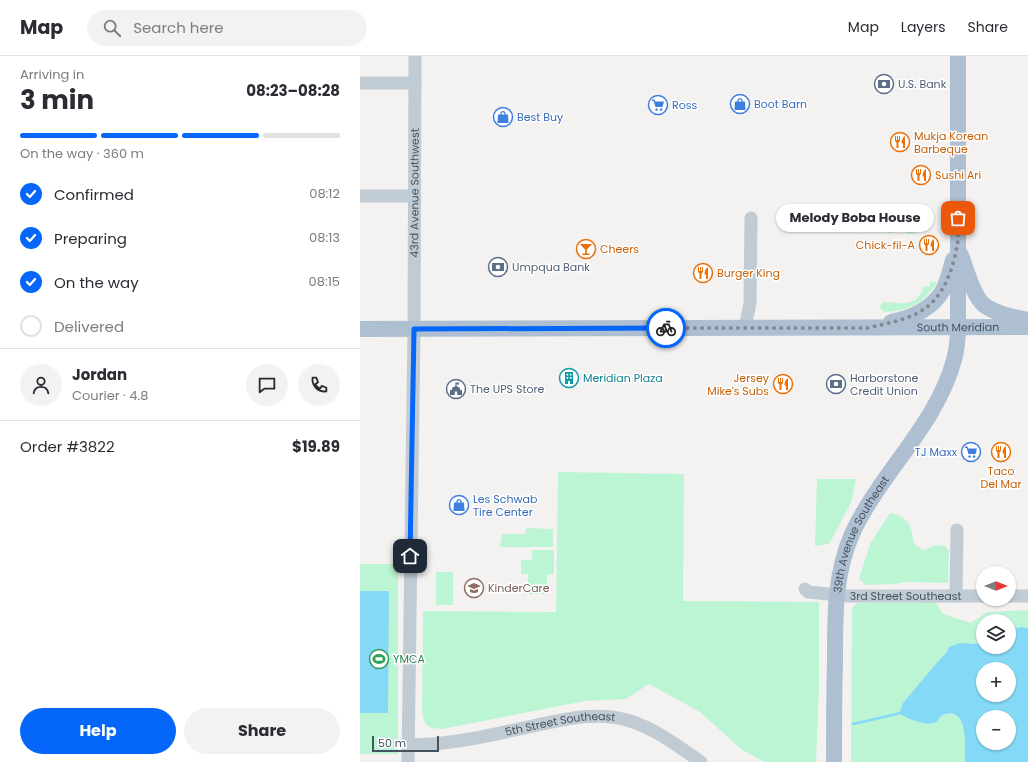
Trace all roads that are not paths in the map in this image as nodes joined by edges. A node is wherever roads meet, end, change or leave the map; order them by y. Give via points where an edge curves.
1 (416, 56) edge
2 (958, 56) edge
3 (360, 83) edge
4 (415, 83) junction
5 (360, 196) edge
6 (414, 196) junction
7 (751, 218) dead end
8 (958, 245) junction
9 (1028, 320) edge
10 (958, 327) junction
11 (1028, 327) edge
12 (745, 328) junction
13 (868, 328) junction
14 (360, 329) edge
15 (414, 329) junction
16 (957, 530) dead end
17 (805, 589) dead end
18 (836, 595) junction
19 (956, 596) junction
20 (976, 596) edge
21 (1016, 596) edge
22 (1028, 596) edge
23 (408, 745) junction
24 (408, 762) edge
25 (701, 762) edge
26 (834, 762) edge

1 - 4 street, 43rd Avenue Southwest
2 - 8 main road, 39th Avenue Southeast
3 - 4 street
4 - 6 street, 43rd Avenue Southwest
5 - 6 street
6 - 15 street, 43rd Avenue Southwest
7 - 12 street via 750,303
8 - 9 main road via 973,288 984,305
8 - 10 main road, 39th Avenue Southeast
8 - 13 main road via 944,289 930,304 912,316
10 - 11 main road, South Meridian
10 - 13 main road, South Meridian
10 - 18 main road, 39th Avenue Southeast via 954,359 942,392 931,413 860,520 846,549
12 - 13 main road, South Meridian
12 - 15 main road, South Meridian
14 - 15 main road, South Meridian
15 - 23 street, 43rd Avenue Southwest
16 - 19 street
17 - 18 street, 3rd Street Southeast via 808,592
18 - 19 street, 3rd Street Southeast
18 - 26 main road, 39th Avenue Southeast
19 - 20 street, 3rd Street Southeast
21 - 22 street
23 - 24 street, 43rd Avenue Southwest
23 - 25 street, 5th Street Southeast via 469,740 566,720 599,716 615,717 646,728

